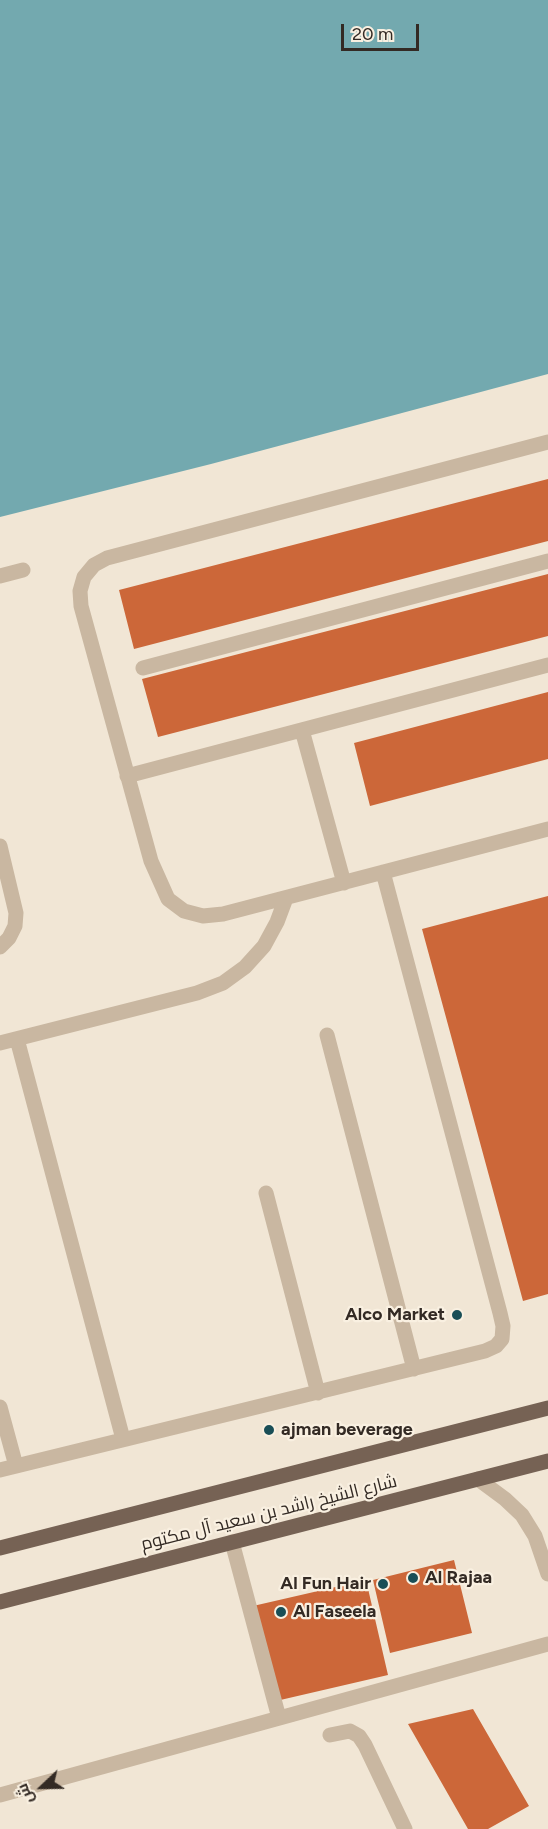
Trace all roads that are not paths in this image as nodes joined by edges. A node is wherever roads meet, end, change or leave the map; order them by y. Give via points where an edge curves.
1 (548, 442) edge
2 (548, 561) edge
3 (23, 570) dead end
4 (0, 576) edge
5 (548, 665) edge
6 (143, 668) dead end
7 (302, 730) junction
8 (127, 776) junction
9 (548, 829) edge
10 (0, 846) edge
11 (383, 872) junction
12 (344, 883) junction
13 (286, 898) junction
14 (0, 947) edge
15 (327, 1035) dead end
16 (17, 1039) junction
17 (0, 1043) edge
18 (266, 1193) dead end
19 (414, 1369) junction
20 (318, 1393) junction
21 (0, 1407) edge
22 (548, 1408) edge
23 (123, 1439) junction
24 (548, 1461) edge
25 (16, 1466) junction
26 (0, 1470) edge
27 (478, 1479) junction
28 (232, 1542) junction
29 (0, 1548) edge
30 (548, 1574) edge
31 (0, 1602) edge
32 (548, 1644) edge
33 (279, 1718) junction
34 (330, 1736) dead end
35 (0, 1795) edge
36 (405, 1829) edge

1 - 8 street via 107,558 94,565 84,577 81,606
2 - 6 street
3 - 4 street
5 - 7 street
7 - 8 street
7 - 12 street
8 - 13 street via 152,861 168,899 184,911 203,916
9 - 11 street
10 - 14 street via 16,913 15,926
11 - 12 street
11 - 19 street via 503,1326 502,1339 496,1346
12 - 13 street
13 - 16 street via 264,946 223,983
15 - 19 street
16 - 17 street
16 - 23 street
18 - 20 street
19 - 20 street
20 - 23 street
21 - 25 street
22 - 29 main road, شارع الشيخ راشد بن سعيد آل مكتوم
23 - 25 street
24 - 27 main road, شارع الشيخ راشد بن سعيد آل مكتوم
25 - 26 street
27 - 28 main road, شارع الشيخ راشد بن سعيد آل مكتوم
27 - 30 street via 522,1515 535,1536
28 - 31 main road, شارع الشيخ راشد بن سعيد آل مكتوم
28 - 33 street
32 - 33 street
33 - 35 street
34 - 36 street via 350,1731 359,1736

